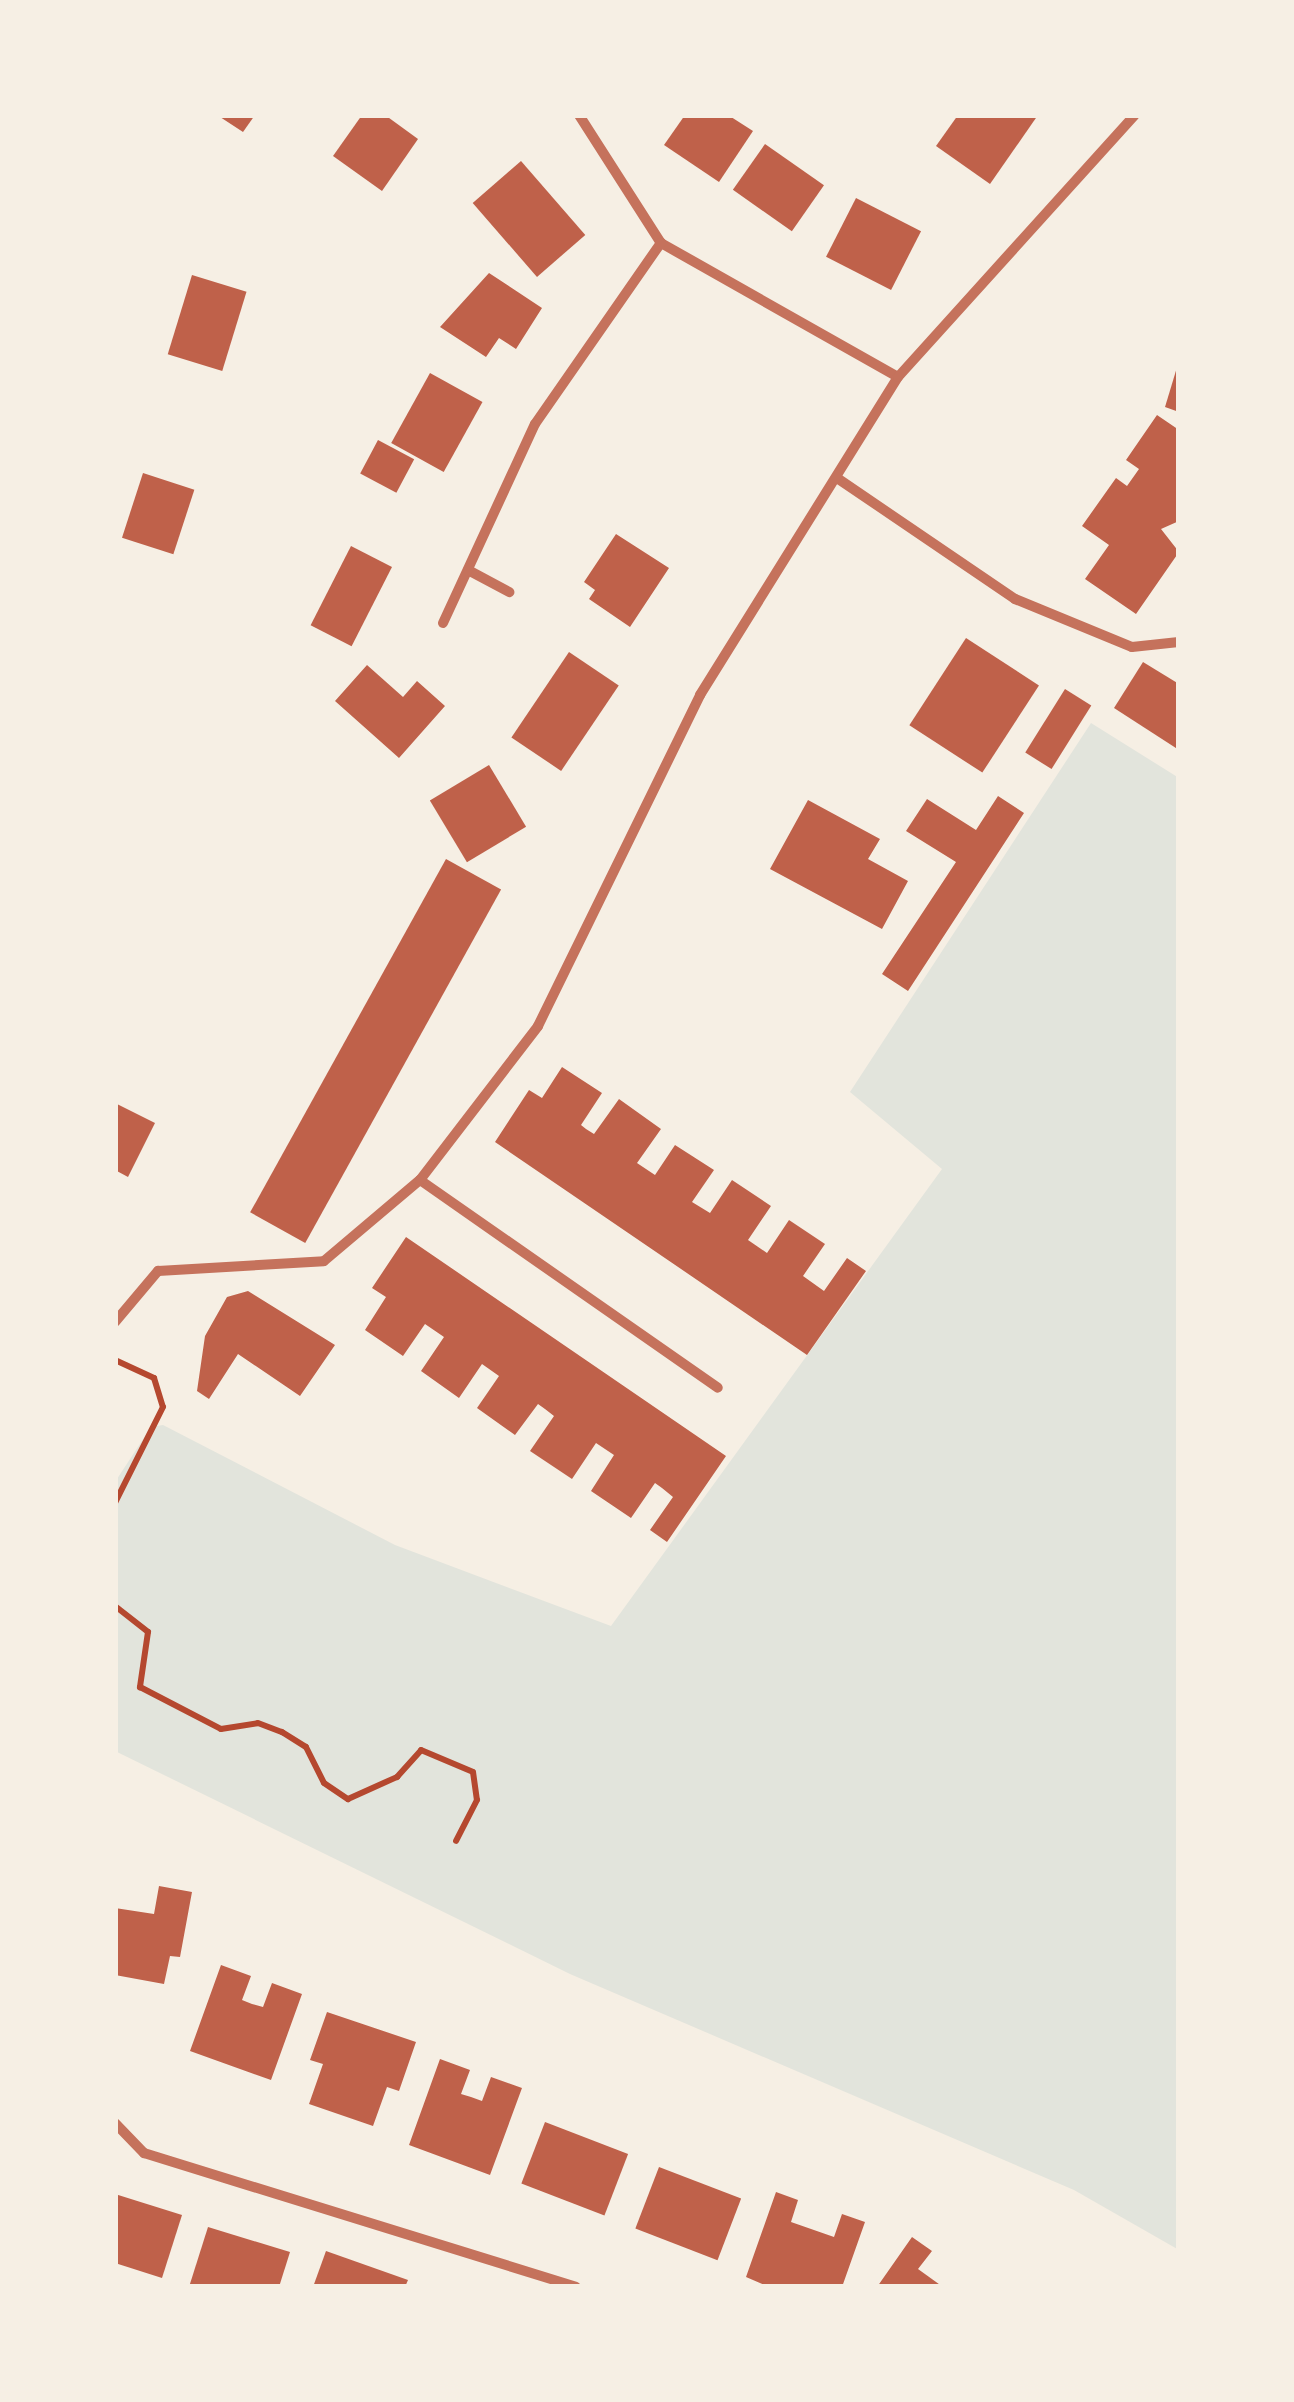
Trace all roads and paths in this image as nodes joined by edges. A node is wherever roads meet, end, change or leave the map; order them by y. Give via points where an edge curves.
1 (579, 115) edge
2 (1135, 115) edge
3 (661, 243) junction
4 (898, 377) junction
5 (837, 478) junction
6 (468, 570) junction
7 (508, 592) dead end
8 (443, 623) dead end
9 (1179, 642) edge
10 (420, 1180) junction
11 (115, 1322) edge
12 (115, 1360) edge
13 (718, 1388) dead end
14 (115, 1503) edge
15 (115, 1606) edge
16 (456, 1841) dead end
17 (115, 2123) edge
18 (576, 2287) edge

1 - 3 street
2 - 4 street
3 - 4 street
3 - 6 street via 535,424
4 - 5 street
5 - 9 street via 1015,599 1132,646
5 - 10 street via 700,696 538,1026
6 - 7 street
6 - 8 street
10 - 11 street via 324,1261 158,1272
10 - 13 street
12 - 14 path via 154,1378 163,1407
15 - 16 path via 148,1632 140,1687 221,1729 258,1722 282,1732 306,1746 324,1783 348,1799 397,1777 421,1750 473,1772 477,1800
17 - 18 street via 144,2152

